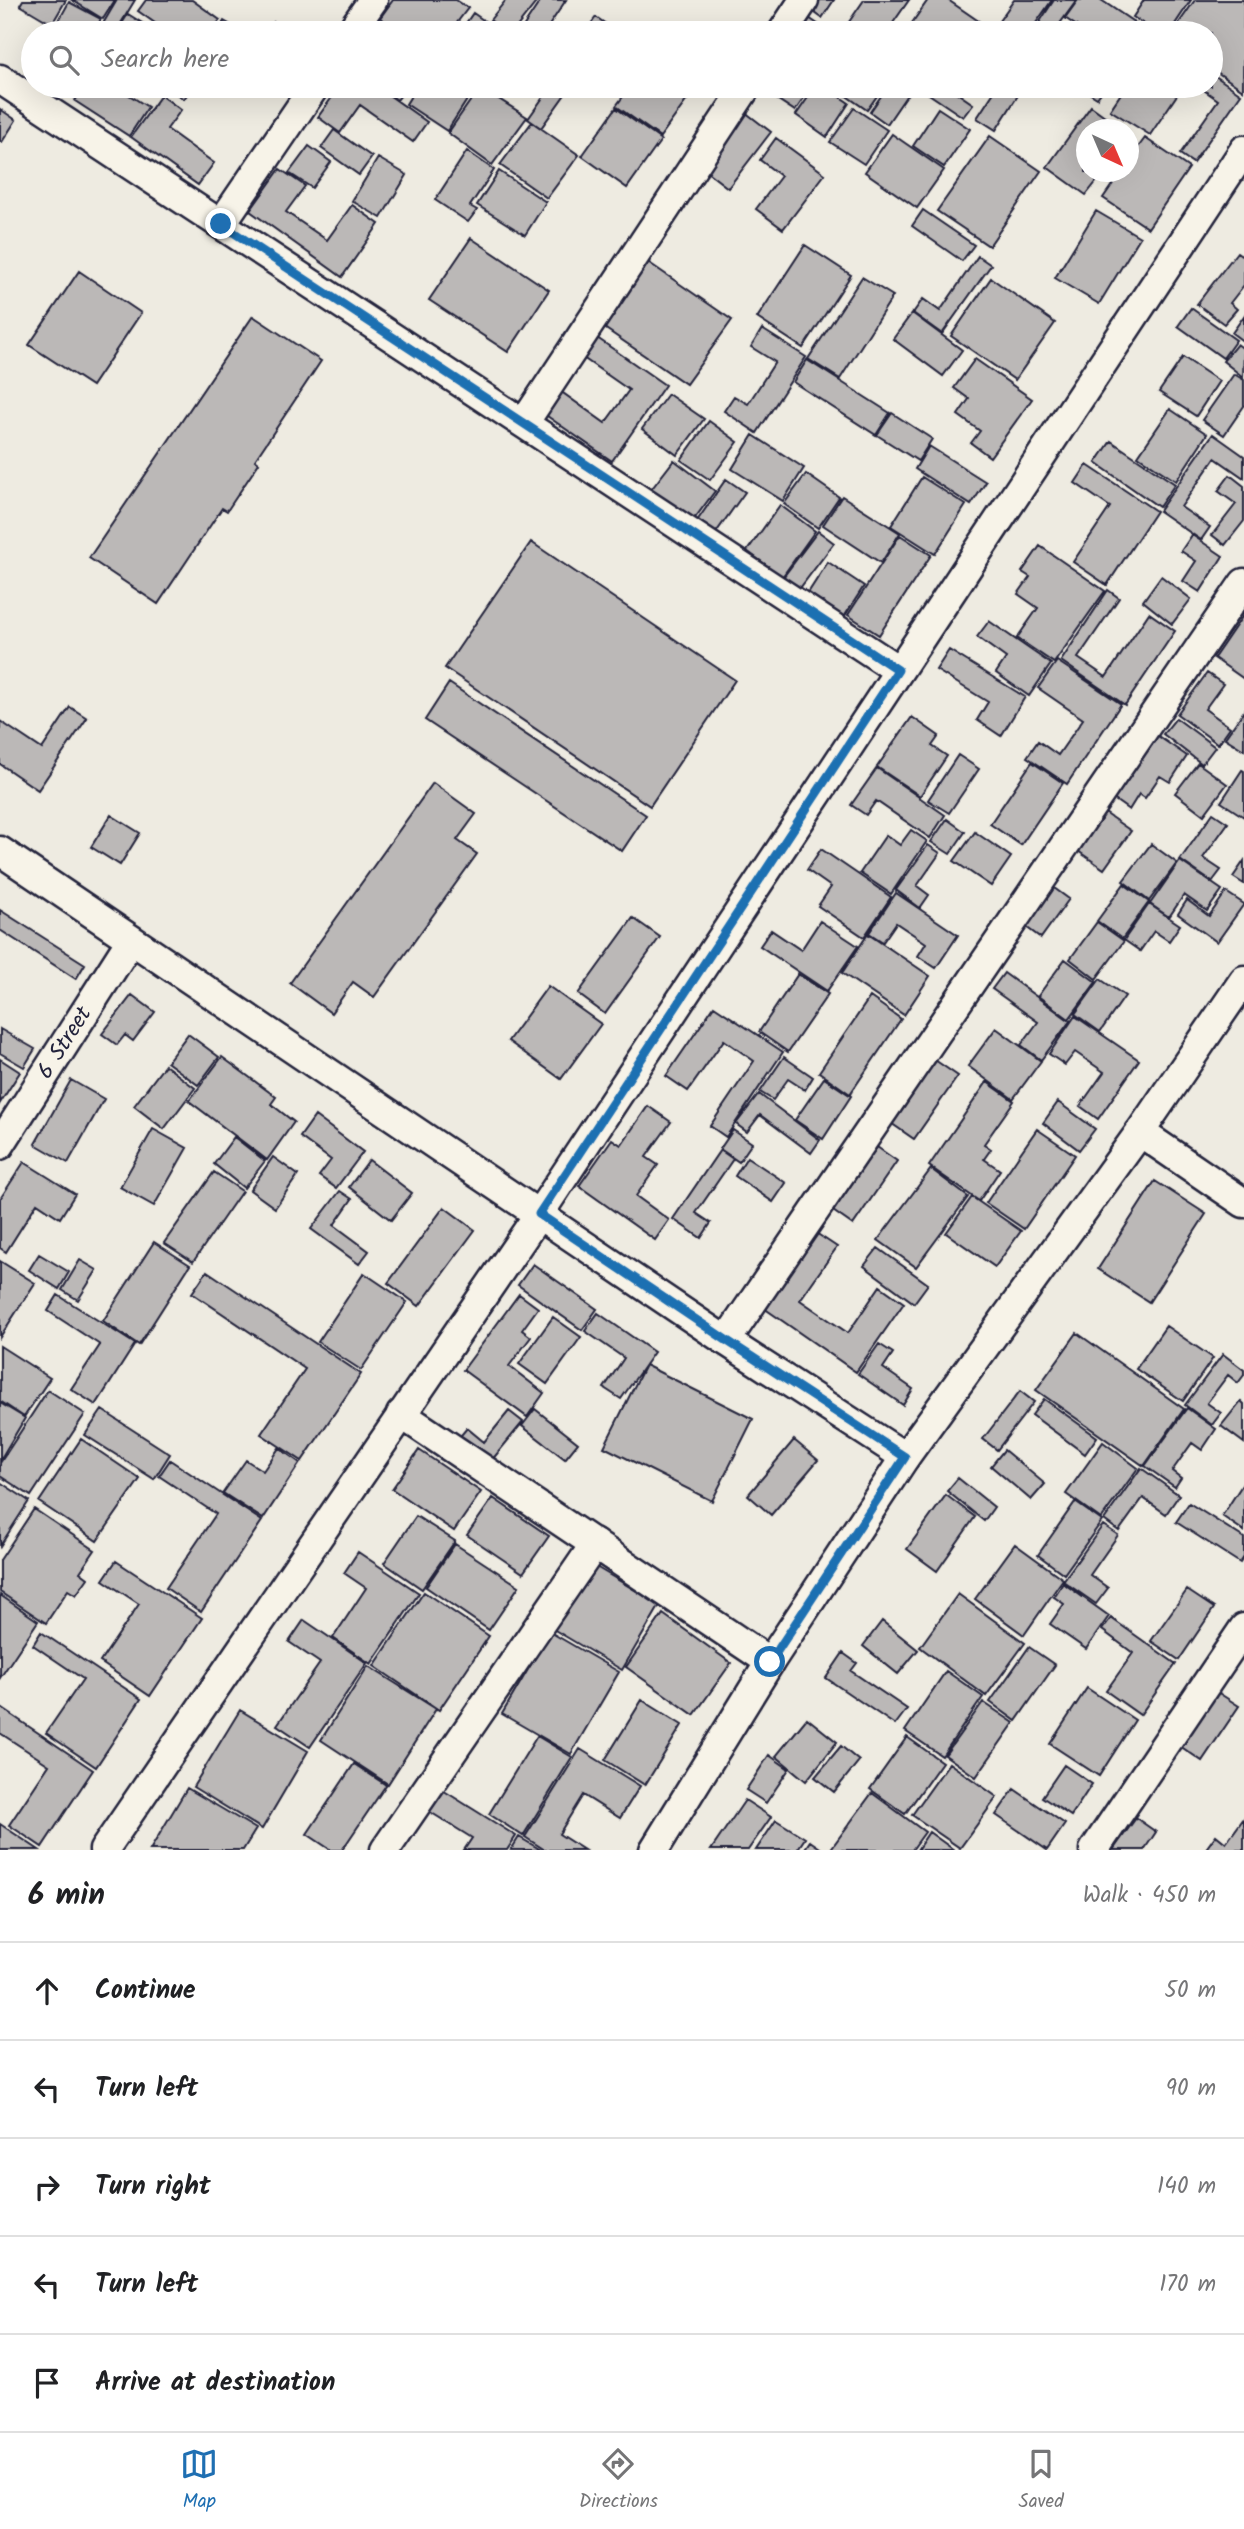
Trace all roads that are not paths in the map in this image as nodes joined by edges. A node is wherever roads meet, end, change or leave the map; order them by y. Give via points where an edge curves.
1 (373, 0) edge
2 (804, 0) edge
3 (358, 21) edge
4 (790, 21) edge
5 (0, 79) edge
6 (21, 93) edge
7 (29, 98) edge
8 (307, 98) edge
9 (739, 98) edge
10 (1244, 150) edge
11 (221, 224) junction
12 (524, 423) junction
13 (1244, 583) edge
14 (898, 670) junction
15 (0, 851) edge
16 (131, 940) junction
17 (1244, 981) edge
18 (1140, 1132) junction
19 (0, 1145) edge
20 (1244, 1203) edge
21 (539, 1214) junction
22 (726, 1340) junction
23 (401, 1414) junction
24 (905, 1457) junction
25 (595, 1544) junction
26 (1244, 1628) edge
27 (770, 1662) junction
28 (104, 1850) edge
29 (385, 1850) edge
30 (654, 1850) edge
31 (1094, 1850) edge

1 - 3 street
2 - 4 street
5 - 6 street
7 - 11 street
8 - 11 street
9 - 12 street
10 - 14 street
11 - 12 street
12 - 14 street
13 - 22 street
14 - 21 street
15 - 16 street
16 - 19 street, 6 Street
16 - 21 street
17 - 18 street
18 - 20 street
18 - 24 street
21 - 22 street
21 - 23 street
22 - 24 street
23 - 25 street
23 - 28 street
24 - 27 street
25 - 27 street
25 - 29 street
26 - 31 street
27 - 30 street

